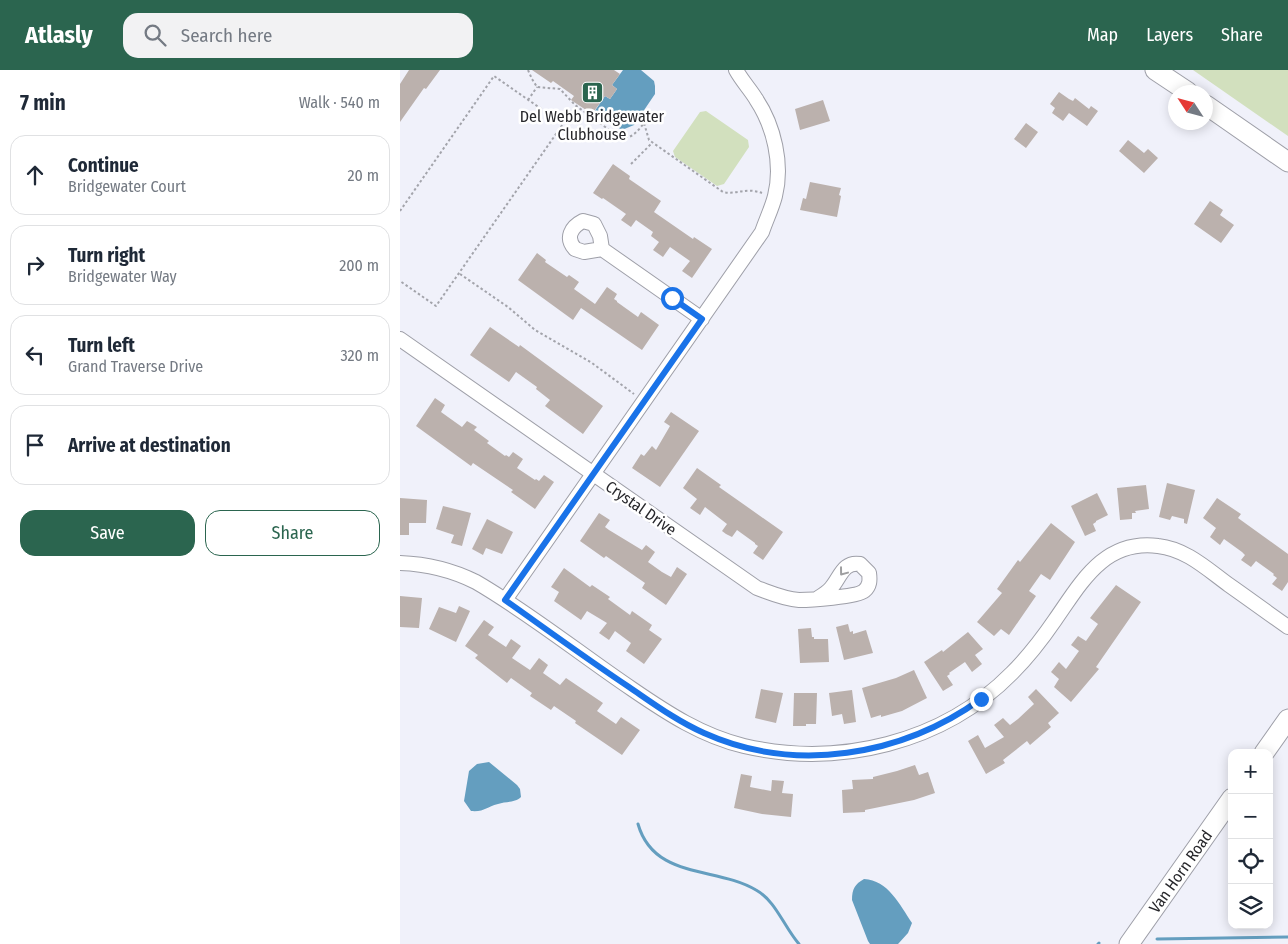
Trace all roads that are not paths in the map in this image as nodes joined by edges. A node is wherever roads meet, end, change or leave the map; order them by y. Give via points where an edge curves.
1 (736, 70) edge
2 (1155, 70) edge
3 (1178, 85) edge
4 (1213, 110) edge
5 (1288, 162) edge
6 (602, 249) dead end
7 (702, 319) junction
8 (400, 340) edge
9 (594, 475) junction
10 (400, 563) edge
11 (818, 598) dead end
12 (505, 600) junction
13 (1288, 627) edge
14 (1288, 719) edge
15 (1267, 749) edge
16 (1228, 804) edge
17 (1128, 944) edge

1 - 7 street via 756,98 772,133 778,174 775,196 762,232
2 - 3 street
4 - 5 street
6 - 7 street
7 - 9 street
8 - 9 street, Crystal Drive
9 - 11 street, Crystal Drive via 757,588 798,600
9 - 12 street
10 - 12 street via 444,569 464,576
12 - 13 street via 686,724 742,746 799,754 848,753 897,742 933,728 968,708 1003,682 1030,654 1094,567 1109,555 1140,545 1185,553
14 - 15 street
16 - 17 street, Van Horn Road

